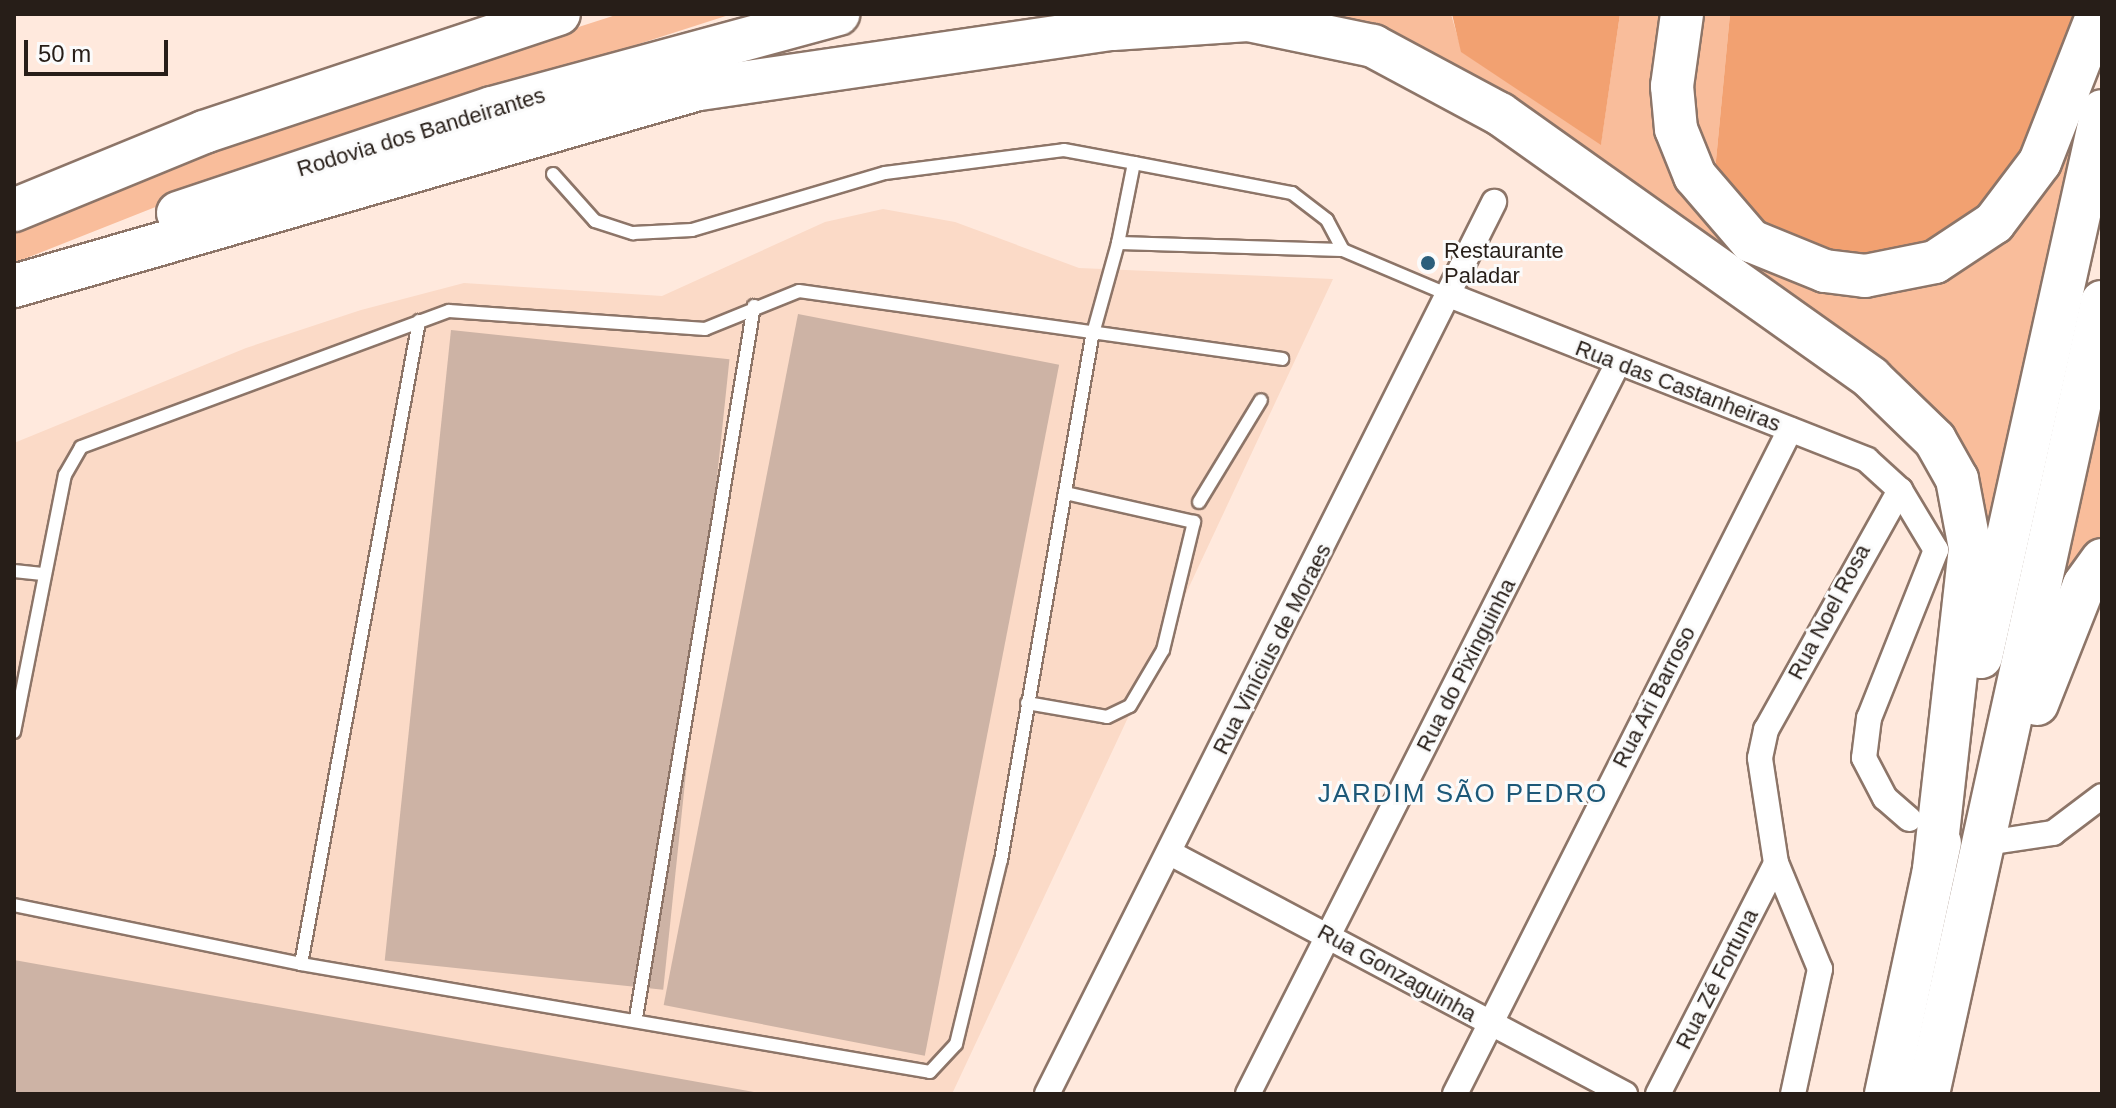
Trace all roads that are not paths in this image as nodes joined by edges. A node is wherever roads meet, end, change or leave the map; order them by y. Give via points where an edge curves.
1 (559, 14) edge
2 (838, 14) edge
3 (1029, 14) edge
4 (1682, 14) edge
5 (2098, 14) edge
6 (686, 91) junction
7 (2102, 111) edge
8 (1134, 163) junction
9 (553, 174) dead end
10 (1494, 202) dead end
11 (14, 210) edge
12 (1118, 243) junction
13 (1343, 250) junction
14 (14, 283) edge
15 (1449, 295) junction
16 (2102, 302) edge
17 (754, 306) junction
18 (419, 321) junction
19 (1092, 337) junction
20 (1282, 359) dead end
21 (1618, 363) junction
22 (1261, 400) dead end
23 (1790, 430) junction
24 (1900, 490) junction
25 (1065, 493) junction
26 (1199, 502) dead end
27 (2102, 560) edge
28 (14, 571) edge
29 (45, 574) junction
30 (1027, 703) junction
31 (14, 732) edge
32 (2102, 796) edge
33 (1909, 819) dead end
34 (1990, 850) junction
35 (1170, 853) junction
36 (1776, 863) junction
37 (1934, 871) junction
38 (14, 905) edge
39 (1329, 935) junction
40 (301, 964) junction
41 (636, 1018) junction
42 (1489, 1024) junction
43 (1047, 1094) edge
44 (1248, 1094) edge
45 (1455, 1094) edge
46 (1625, 1094) edge
47 (1658, 1094) edge
48 (1793, 1094) edge
49 (1886, 1094) edge
50 (1928, 1094) edge

1 - 11 highway via 204,132
2 - 14 highway, Rodovia dos Bandeirantes via 492,108 252,185
3 - 6 highway
4 - 5 highway via 1672,86 1676,129 1695,176 1751,241 1825,271 1865,276 1935,262 1994,223 2040,162
6 - 14 highway
6 - 37 highway via 1113,29 1248,20 1373,46 1500,114 1871,378 1910,409 1942,453 1969,516 1970,548
7 - 37 highway
8 - 9 lane via 1064,150 885,173 692,230 633,233 595,221
8 - 12 lane
8 - 13 lane via 1292,193 1327,220
10 - 15 street, Rua Vinícius de Moraes
12 - 13 lane
12 - 19 lane
13 - 15 lane
15 - 21 street, Rua das Castanheiras
15 - 35 street, Rua Vinícius de Moraes
16 - 34 highway
17 - 18 lane via 705,329 449,311
17 - 19 lane via 799,291
17 - 41 lane
18 - 29 lane via 81,447 65,475
18 - 40 lane
19 - 20 lane
19 - 25 lane
21 - 23 street, Rua das Castanheiras
21 - 39 street, Rua do Pixinguinha
22 - 26 lane
23 - 24 street, Rua das Castanheiras via 1867,460
23 - 42 street, Rua Ari Barroso
24 - 33 street via 1936,550 1869,718 1864,758 1885,798
24 - 36 street, Rua Noel Rosa via 1766,730 1760,787
25 - 30 lane
25 - 30 lane via 1194,522 1163,650 1130,706 1107,717
27 - 34 highway via 2059,643
28 - 29 lane
29 - 31 lane
30 - 41 lane via 1001,860 956,1044 930,1072
32 - 34 street via 2053,833
34 - 50 highway
35 - 39 street, Rua Gonzaguinha
35 - 43 street, Rua Vinícius de Moraes
36 - 47 street, Rua Zé Fortuna
36 - 48 street, Rua Noel Rosa via 1820,969
37 - 49 highway
38 - 40 lane
39 - 42 street, Rua Gonzaguinha
39 - 44 street, Rua do Pixinguinha
40 - 41 lane
42 - 45 street, Rua Ari Barroso
42 - 46 street, Rua Gonzaguinha

